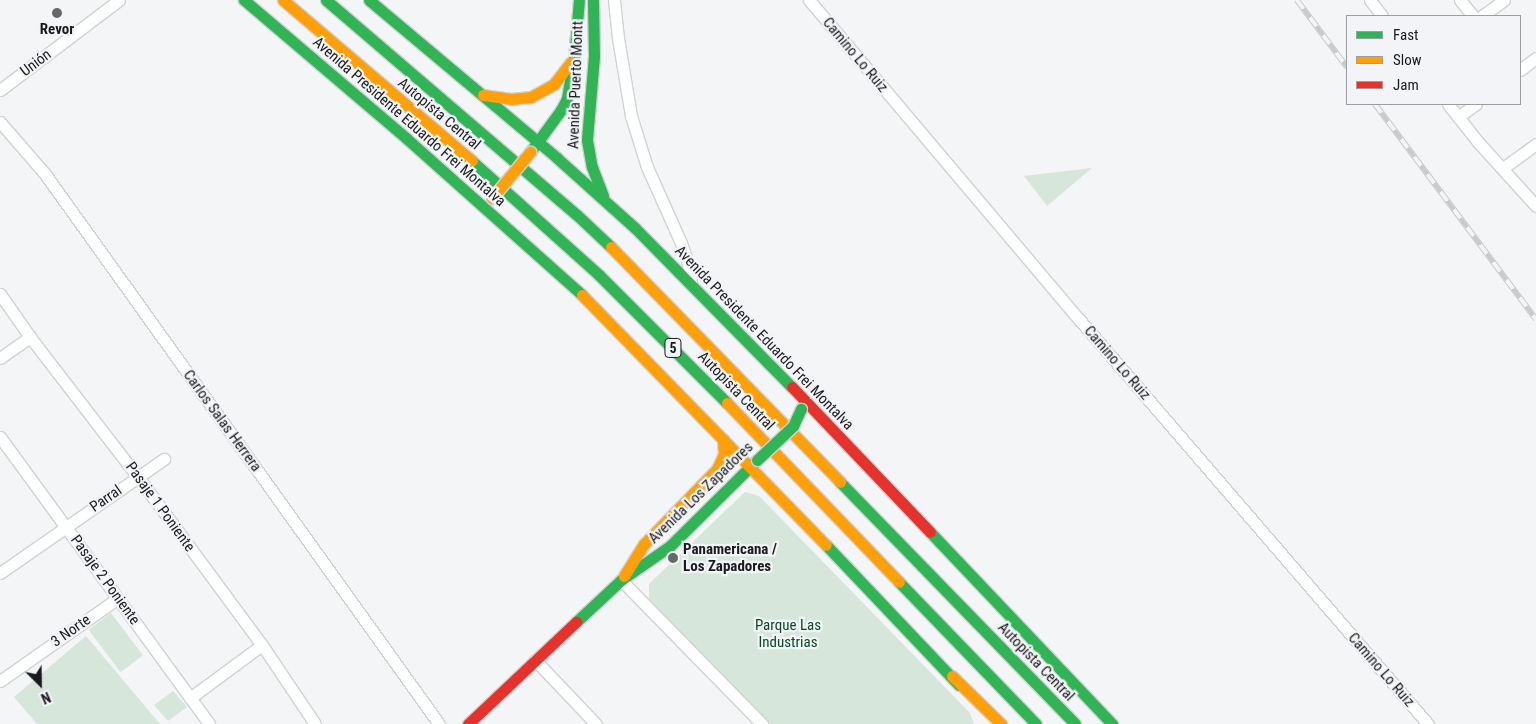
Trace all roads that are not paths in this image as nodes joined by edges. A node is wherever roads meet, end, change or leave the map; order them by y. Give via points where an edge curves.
1 (119, 0) edge
2 (244, 0) edge
3 (283, 0) edge
4 (326, 0) edge
5 (369, 0) edge
6 (579, 0) edge
7 (593, 0) edge
8 (614, 0) edge
9 (809, 0) edge
10 (1370, 0) edge
11 (1460, 0) edge
12 (1504, 0) edge
13 (1381, 15) edge
14 (1472, 15) edge
15 (1483, 15) edge
16 (574, 58) junction
17 (1536, 58) edge
18 (1521, 69) edge
19 (0, 90) edge
20 (480, 94) junction
21 (1449, 105) edge
22 (1475, 105) edge
23 (1458, 117) junction
24 (0, 122) edge
25 (538, 142) junction
26 (1536, 144) edge
27 (1503, 168) junction
28 (604, 198) junction
29 (488, 202) junction
30 (1536, 206) edge
31 (691, 284) junction
32 (0, 294) edge
33 (30, 337) junction
34 (0, 358) edge
35 (798, 393) junction
36 (0, 437) edge
37 (723, 439) junction
38 (164, 459) dead end
39 (754, 463) junction
40 (138, 477) junction
41 (66, 527) junction
42 (0, 573) edge
43 (621, 580) junction
44 (118, 598) junction
45 (262, 645) junction
46 (535, 660) junction
47 (952, 676) junction
48 (0, 681) edge
49 (190, 698) junction
50 (209, 724) edge
51 (315, 724) edge
52 (439, 724) edge
53 (468, 724) edge
54 (596, 724) edge
55 (762, 724) edge
56 (986, 724) edge
57 (1001, 724) edge
58 (1036, 724) edge
59 (1074, 724) edge
60 (1112, 724) edge
61 (1428, 724) edge

1 - 19 street, Unión
2 - 29 main road, Avenida Presidente Eduardo Frei Montalva
3 - 58 main road, Autopista Central / 5 via 489,175 599,275
4 - 59 main road, Autopista Central / 5 via 623,258
5 - 20 main road, Avenida Presidente Eduardo Frei Montalva
6 - 16 main road, Avenida Puerto Montt
7 - 28 main road, Avenida Puerto Montt via 594,56 587,140 592,166
8 - 31 street via 631,116 647,167 682,243
9 - 61 street, Camino Lo Ruiz
10 - 13 street
11 - 14 street
12 - 15 street
16 - 20 main road via 554,84 531,97 501,99
16 - 25 main road, Avenida Puerto Montt via 567,98
17 - 18 street
20 - 25 main road, Avenida Presidente Eduardo Frei Montalva
21 - 23 street
22 - 23 street
23 - 27 street
24 - 52 street, Carlos Salas Herrera via 44,174
25 - 28 main road, Avenida Presidente Eduardo Frei Montalva
25 - 29 main road, Avenida Puerto Montt, bridge
26 - 27 street
27 - 30 street
28 - 31 main road, Avenida Presidente Eduardo Frei Montalva
29 - 37 main road, Avenida Presidente Eduardo Frei Montalva
31 - 35 main road, Avenida Presidente Eduardo Frei Montalva
32 - 33 street, Pasaje 1 Poniente
33 - 34 street
33 - 40 street, Pasaje 1 Poniente
35 - 39 main road, Avenida Los Zapadores, bridge via 801,409 793,426
35 - 60 main road, Avenida Presidente Eduardo Frei Montalva
36 - 41 street, Pasaje 2 Poniente
37 - 39 main road, Avenida Presidente Eduardo Frei Montalva
37 - 43 main road, Avenida Los Zapadores via 724,454 717,469 644,544
38 - 40 street, Parral
39 - 43 main road, Avenida Los Zapadores via 670,546
39 - 47 main road, Avenida Presidente Eduardo Frei Montalva
40 - 41 street, Parral
40 - 45 street, Pasaje 1 Poniente
41 - 42 street, Parral
41 - 44 street, Pasaje 2 Poniente
43 - 46 main road, Avenida Los Zapadores
43 - 55 street
44 - 48 street, 3 Norte
44 - 49 street, Pasaje 2 Poniente
45 - 49 street
45 - 51 street, Pasaje 1 Poniente
46 - 53 main road, Avenida Los Zapadores
46 - 54 street
47 - 56 main road, Avenida Presidente Eduardo Frei Montalva
47 - 57 main road
49 - 50 street, Pasaje 2 Poniente

